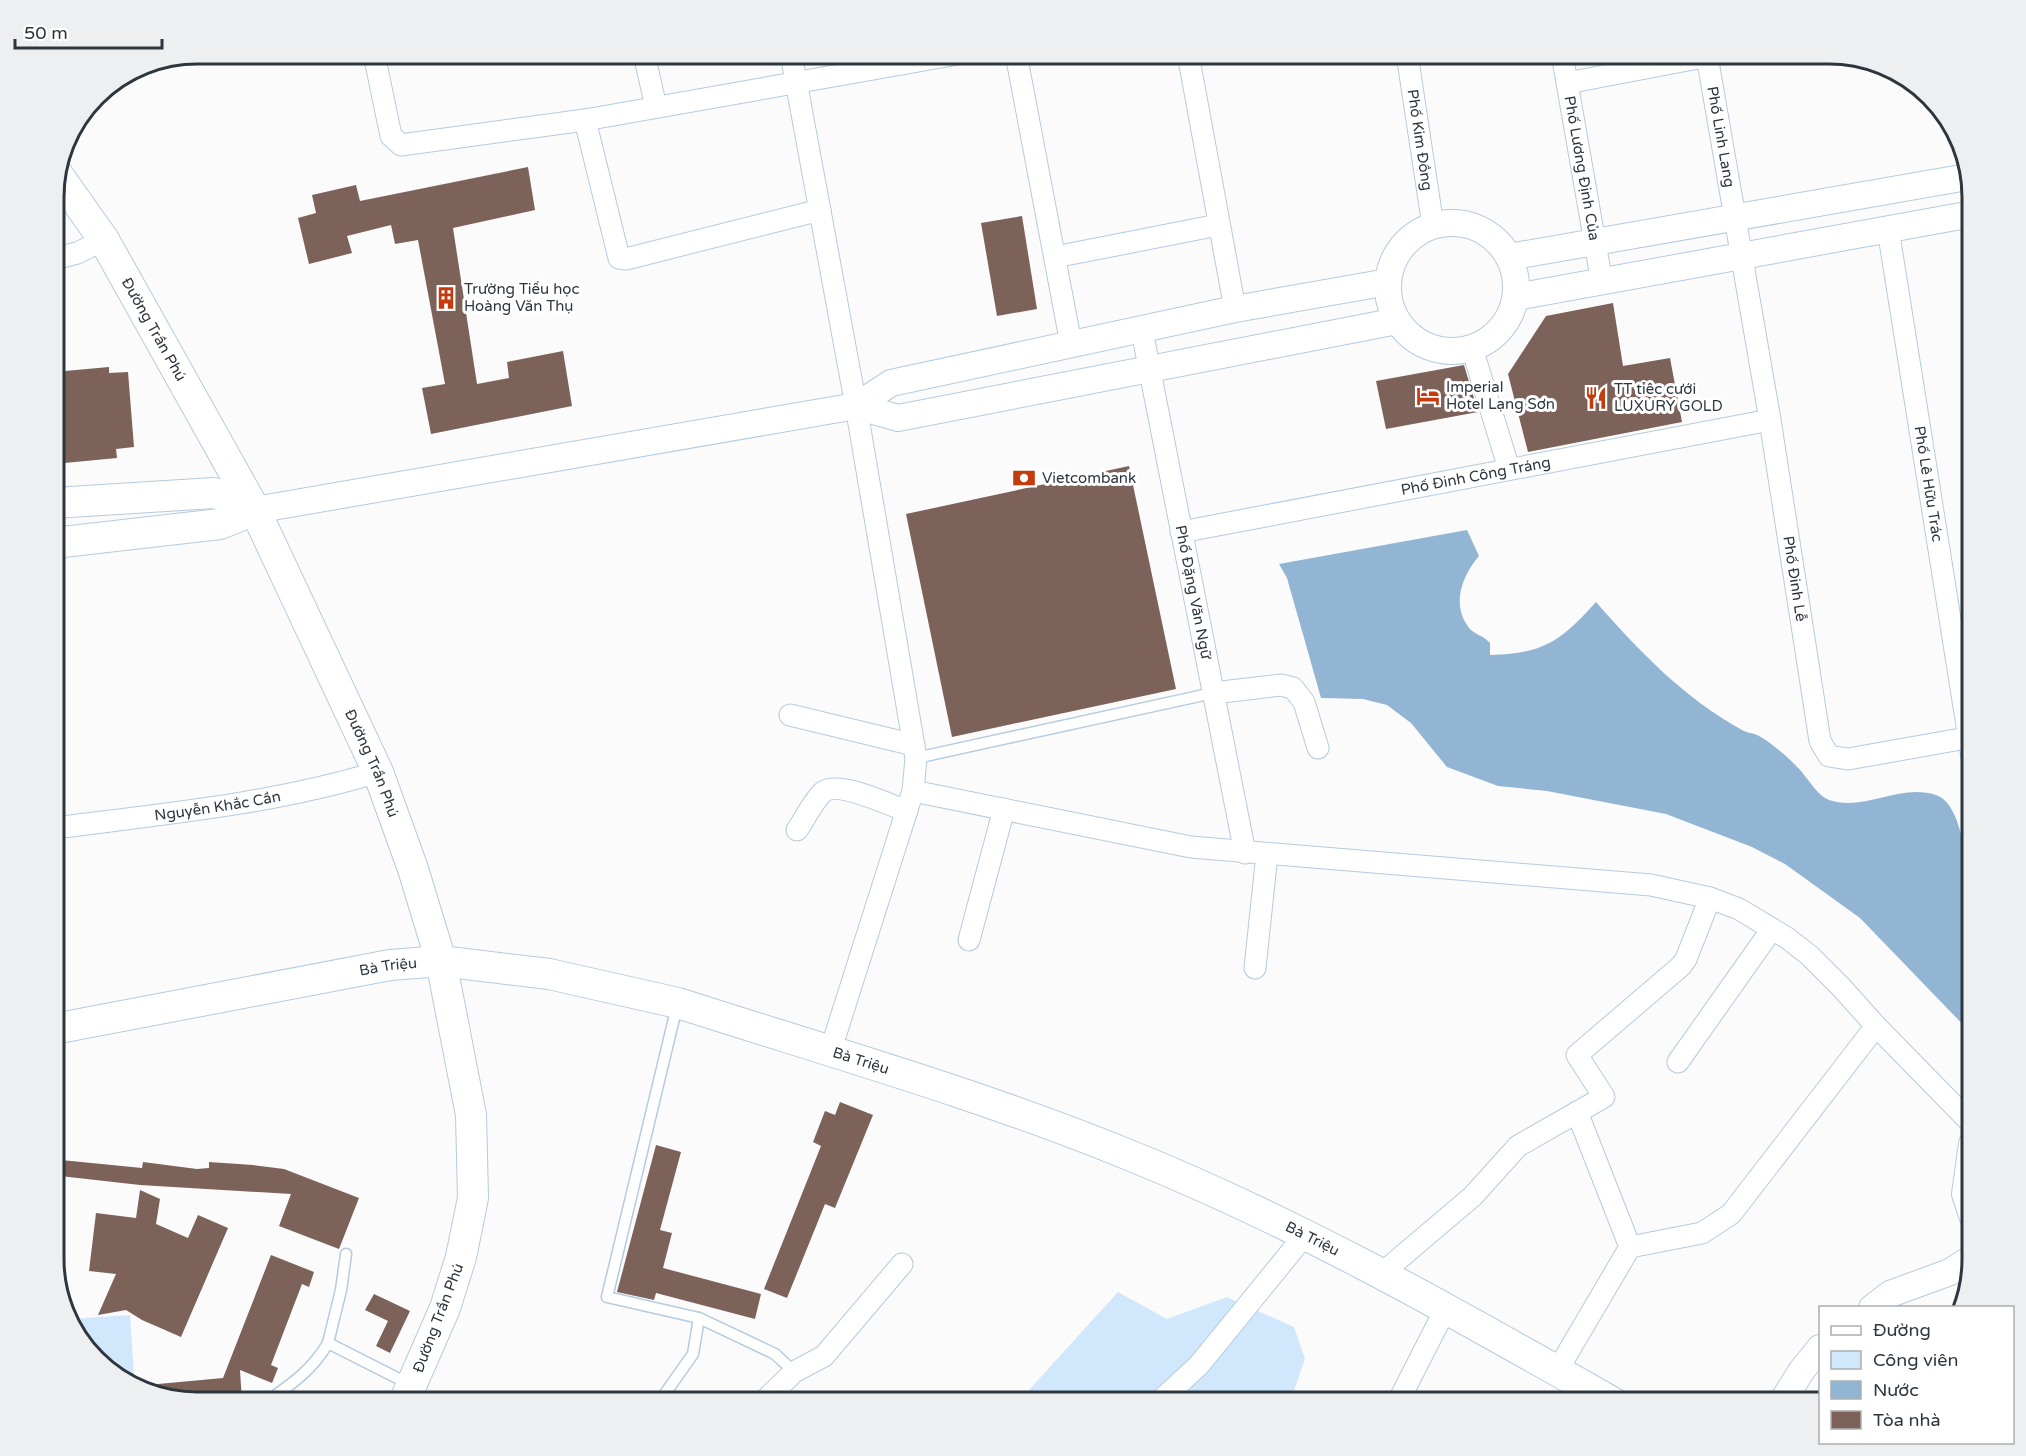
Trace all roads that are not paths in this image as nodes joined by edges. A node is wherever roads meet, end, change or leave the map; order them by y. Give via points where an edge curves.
1 (376, 64) edge
2 (646, 64) edge
3 (793, 64) edge
4 (899, 64) edge
5 (1018, 64) edge
6 (1190, 64) edge
7 (1409, 64) edge
8 (1564, 64) edge
9 (1666, 64) edge
10 (1714, 64) edge
11 (796, 82) junction
12 (1567, 83) junction
13 (656, 107) junction
14 (585, 120) junction
15 (1960, 178) edge
16 (65, 185) edge
17 (1880, 191) junction
18 (820, 210) junction
19 (1962, 216) edge
20 (1734, 220) junction
21 (1218, 225) junction
22 (1433, 226) junction
23 (1888, 229) junction
24 (104, 240) junction
25 (1595, 244) junction
26 (65, 256) edge
27 (1740, 256) junction
28 (1055, 257) junction
29 (1509, 257) junction
30 (1388, 282) junction
31 (1602, 283) junction
32 (1516, 297) junction
33 (1235, 309) junction
34 (1397, 321) junction
35 (1142, 331) junction
36 (1071, 345) junction
37 (1472, 348) junction
38 (992, 362) junction
39 (1149, 369) junction
40 (999, 400) junction
41 (856, 406) junction
42 (1770, 420) junction
43 (1509, 470) junction
44 (65, 503) edge
45 (255, 510) junction
46 (1181, 532) junction
47 (65, 542) edge
48 (1962, 688) edge
49 (1213, 693) junction
50 (790, 715) dead end
51 (1962, 745) edge
52 (1317, 748) dead end
53 (915, 752) junction
54 (378, 772) junction
55 (913, 790) junction
56 (1004, 809) junction
57 (907, 811) junction
58 (65, 826) edge
59 (797, 830) dead end
60 (1245, 853) junction
61 (1267, 854) junction
62 (1710, 898) junction
63 (1772, 929) junction
64 (969, 940) dead end
65 (441, 961) junction
66 (1255, 968) dead end
67 (678, 1003) junction
68 (1876, 1026) junction
69 (65, 1027) edge
70 (830, 1052) junction
71 (1678, 1062) dead end
72 (1577, 1112) junction
73 (1962, 1114) edge
74 (1304, 1236) junction
75 (1630, 1247) junction
76 (346, 1254) dead end
77 (902, 1264) dead end
78 (1961, 1265) edge
79 (1381, 1274) junction
80 (1875, 1306) edge
81 (1446, 1308) junction
82 (699, 1317) junction
83 (328, 1343) junction
84 (1819, 1350) edge
85 (1557, 1371) junction
86 (794, 1372) junction
87 (280, 1392) edge
88 (405, 1392) edge
89 (409, 1392) edge
90 (666, 1392) edge
91 (773, 1392) edge
92 (1170, 1392) edge
93 (1403, 1392) edge
94 (1594, 1392) edge
95 (1788, 1392) edge

1 - 14 street via 391,136 401,145
2 - 13 street
3 - 11 street
4 - 11 street
5 - 28 street
6 - 21 street
7 - 22 street, Phố Kim Đồng
8 - 12 street, Phố Lương Định Của
9 - 12 street, Phố Linh Lang
10 - 20 street, Phố Linh Lang
11 - 13 street
11 - 18 street
12 - 25 street, Phố Lương Định Của
13 - 14 street
14 - 18 street via 620,258
15 - 17 street
16 - 24 main road, Đường Trần Phú
17 - 20 street
17 - 23 street
18 - 41 street
19 - 23 street
20 - 25 street
20 - 27 street, Phố Linh Lang
21 - 28 street
21 - 33 street
22 - 29 street via 1468,225 1492,237
22 - 30 street via 1402,247 1392,263
23 - 27 street
23 - 48 street, Phố Lê Hữu Trác
24 - 26 street
24 - 45 main road, Đường Trần Phú
25 - 29 street
25 - 31 street, Phố Lương Định Của
27 - 31 street
27 - 42 street, Phố Đinh Lễ
28 - 36 street
29 - 32 street
30 - 33 street
30 - 34 street
31 - 32 street
32 - 37 street via 1501,329
33 - 35 street
34 - 37 street via 1411,337 1430,348 1451,352
34 - 39 street
35 - 36 street
35 - 39 street, Phố Đặng Văn Ngữ
36 - 38 street
37 - 43 street
38 - 40 street
38 - 41 street via 891,383
39 - 40 street
39 - 46 street, Phố Đặng Văn Ngữ
40 - 41 street via 898,418
41 - 45 street
41 - 53 street
42 - 43 street, Phố Đinh Công Tráng
42 - 51 street, Phố Đinh Lễ via 1820,741 1829,756 1848,759
43 - 46 street, Phố Đinh Công Tráng
44 - 45 main road via 214,493
45 - 47 main road via 220,524
45 - 54 main road, Đường Trần Phú
46 - 49 street, Phố Đặng Văn Ngữ
49 - 52 street via 1293,688 1304,702
49 - 53 lane
49 - 60 street, Phố Đặng Văn Ngữ
50 - 53 street
53 - 55 street
54 - 58 street, Nguyễn Khắc Cần via 277,797
54 - 65 main road, Đường Trần Phú
55 - 56 street
55 - 57 street
56 - 60 street via 1191,847
56 - 64 street
57 - 59 street via 844,789 830,788 822,793
57 - 70 street
60 - 61 street
61 - 62 street via 1650,885
61 - 66 street
62 - 63 street via 1739,909
62 - 72 street via 1681,966 1577,1055 1604,1097
63 - 68 street via 1809,955
63 - 71 street
65 - 67 main road, Bà Triệu via 549,974
65 - 69 main road, Bà Triệu via 390,965
65 - 89 main road, Đường Trần Phú via 471,1115 473,1198 445,1308
67 - 70 main road, Bà Triệu
67 - 82 lane via 607,1297
68 - 73 street
68 - 75 street via 1731,1214 1702,1233
70 - 74 main road, Bà Triệu via 1125,1153
72 - 75 street
72 - 79 street via 1513,1151 1473,1196
74 - 79 main road, Bà Triệu
74 - 92 street via 1199,1365
75 - 85 street
76 - 83 lane
77 - 86 street via 824,1356
78 - 80 street via 1890,1294
79 - 81 main road, Bà Triệu
81 - 85 main road, Bà Triệu
81 - 93 street
82 - 86 lane via 775,1354
82 - 90 lane via 693,1354
83 - 87 lane via 317,1361
83 - 88 lane
84 - 95 street
85 - 94 main road, Bà Triệu
86 - 91 street

